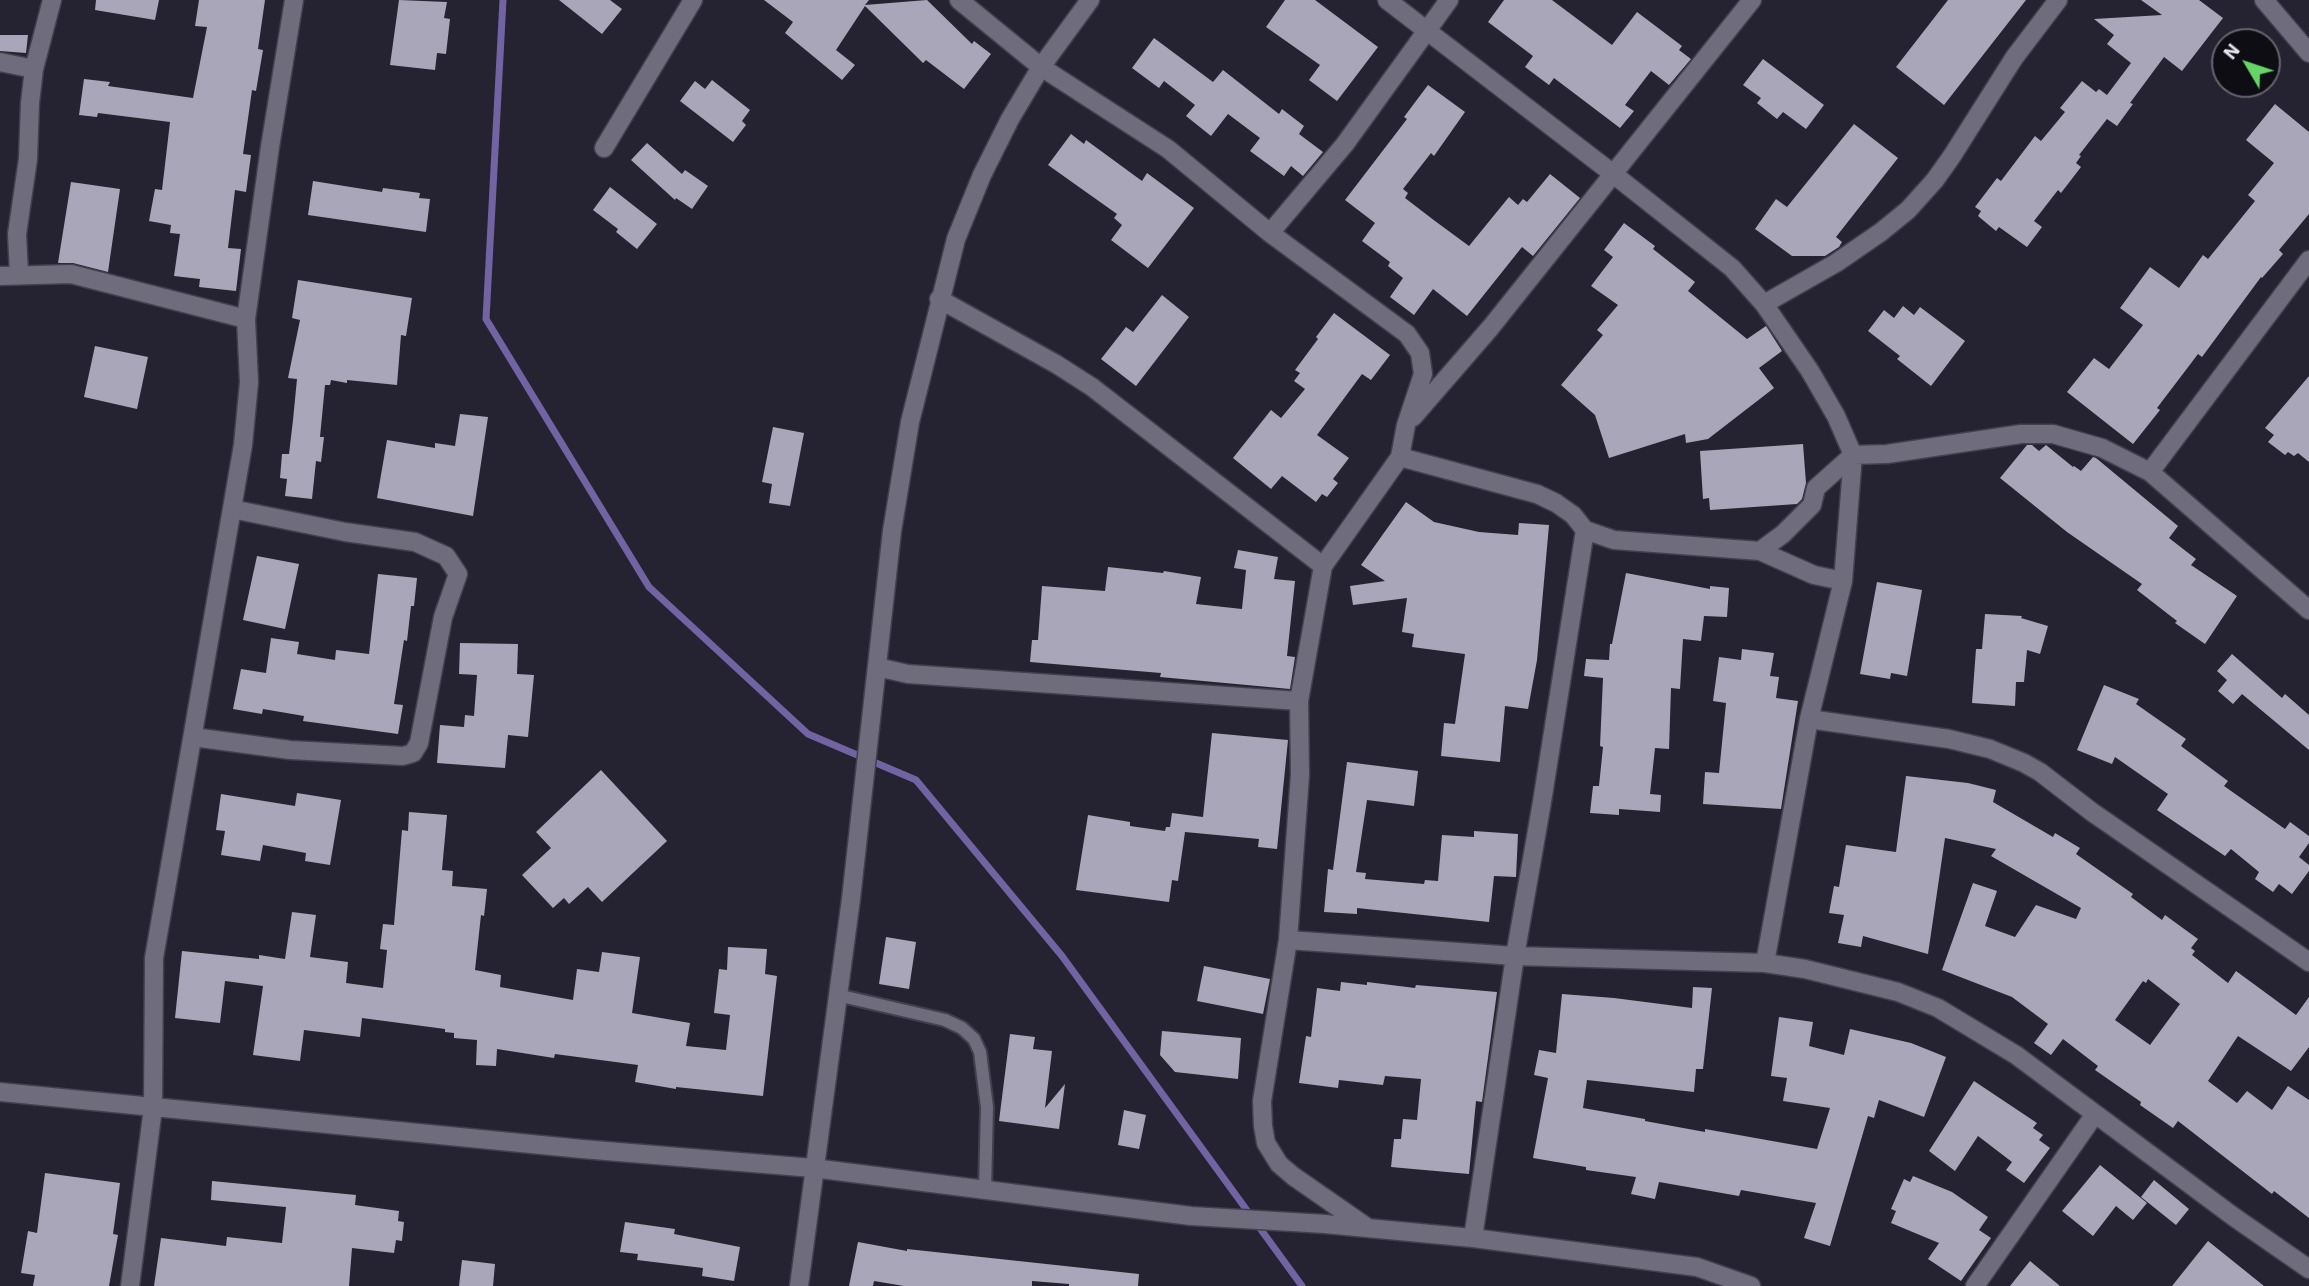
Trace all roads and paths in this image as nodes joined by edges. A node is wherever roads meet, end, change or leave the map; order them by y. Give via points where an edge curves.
1 (52, 0) edge
2 (294, 0) edge
3 (693, 0) edge
4 (959, 0) edge
5 (1090, 0) edge
6 (1387, 0) edge
7 (1449, 0) edge
8 (1752, 0) edge
9 (2058, 0) edge
10 (2264, 0) edge
11 (1427, 32) junction
12 (2309, 53) edge
13 (0, 62) edge
14 (1041, 67) junction
15 (34, 69) junction
16 (604, 148) dead end
17 (1612, 173) junction
18 (1270, 233) junction
19 (2309, 260) edge
20 (19, 274) junction
21 (0, 276) edge
22 (939, 299) junction
23 (1764, 304) junction
24 (246, 319) junction
25 (1406, 425) junction
26 (1853, 455) junction
27 (1400, 457) junction
28 (2150, 472) junction
29 (232, 509) junction
30 (1585, 530) junction
31 (1760, 551) junction
32 (1323, 565) junction
33 (1843, 581) junction
34 (2309, 610) edge
35 (877, 667) junction
36 (1299, 701) junction
37 (1809, 719) junction
38 (193, 737) junction
39 (1288, 940) junction
40 (1515, 956) junction
41 (2309, 962) edge
42 (1765, 963) junction
43 (837, 995) junction
44 (0, 1092) edge
45 (153, 1108) junction
46 (2095, 1114) junction
47 (813, 1168) junction
48 (985, 1190) junction
49 (1369, 1228) junction
50 (1473, 1238) junction
51 (2309, 1269) edge
52 (130, 1286) edge
53 (799, 1286) edge
54 (1751, 1286) edge
55 (1975, 1286) edge

1 - 15 street
2 - 24 street
3 - 16 street
4 - 14 street
5 - 14 street
6 - 11 street
7 - 11 street
8 - 17 street
9 - 23 street via 2014,58 1947,164 1908,209 1836,263
10 - 12 street
11 - 17 street
11 - 18 street via 1345,144
13 - 15 street
14 - 18 street via 1168,149
14 - 22 street via 982,174
15 - 20 street via 17,234
17 - 23 street via 1732,268
17 - 25 street via 1491,327
18 - 25 street via 1407,334 1420,353 1423,374
19 - 28 street
20 - 21 street
20 - 24 street via 71,274
22 - 32 street via 1093,387
22 - 35 street via 910,422
23 - 26 street via 1810,371
24 - 29 street via 249,382
25 - 27 street
26 - 28 street via 2041,434 2102,448
26 - 31 street via 1816,488 1812,505
26 - 33 street
27 - 30 street via 1537,494 1564,509
27 - 32 street
28 - 34 street
29 - 38 street
29 - 38 street via 415,542 446,555 458,574 443,617 419,743 413,753 290,750
30 - 31 street via 1614,540
30 - 40 street
31 - 33 street via 1814,575
32 - 36 street
33 - 37 street
35 - 36 street via 908,674
35 - 43 street
36 - 39 street via 1300,775
37 - 41 street via 1949,738 2024,763
37 - 42 street
38 - 45 street via 154,958
39 - 40 street
39 - 49 street via 1262,1101 1266,1143 1287,1171
40 - 42 street
40 - 50 street
42 - 46 street via 1898,992 1938,1008 2016,1055
43 - 47 street
43 - 48 lane via 945,1020 974,1039 987,1107
44 - 45 street
45 - 47 street
45 - 52 street
46 - 51 street
46 - 55 street
47 - 48 street
47 - 53 street
48 - 49 street via 1230,1219
49 - 50 street
50 - 54 street via 1697,1267

